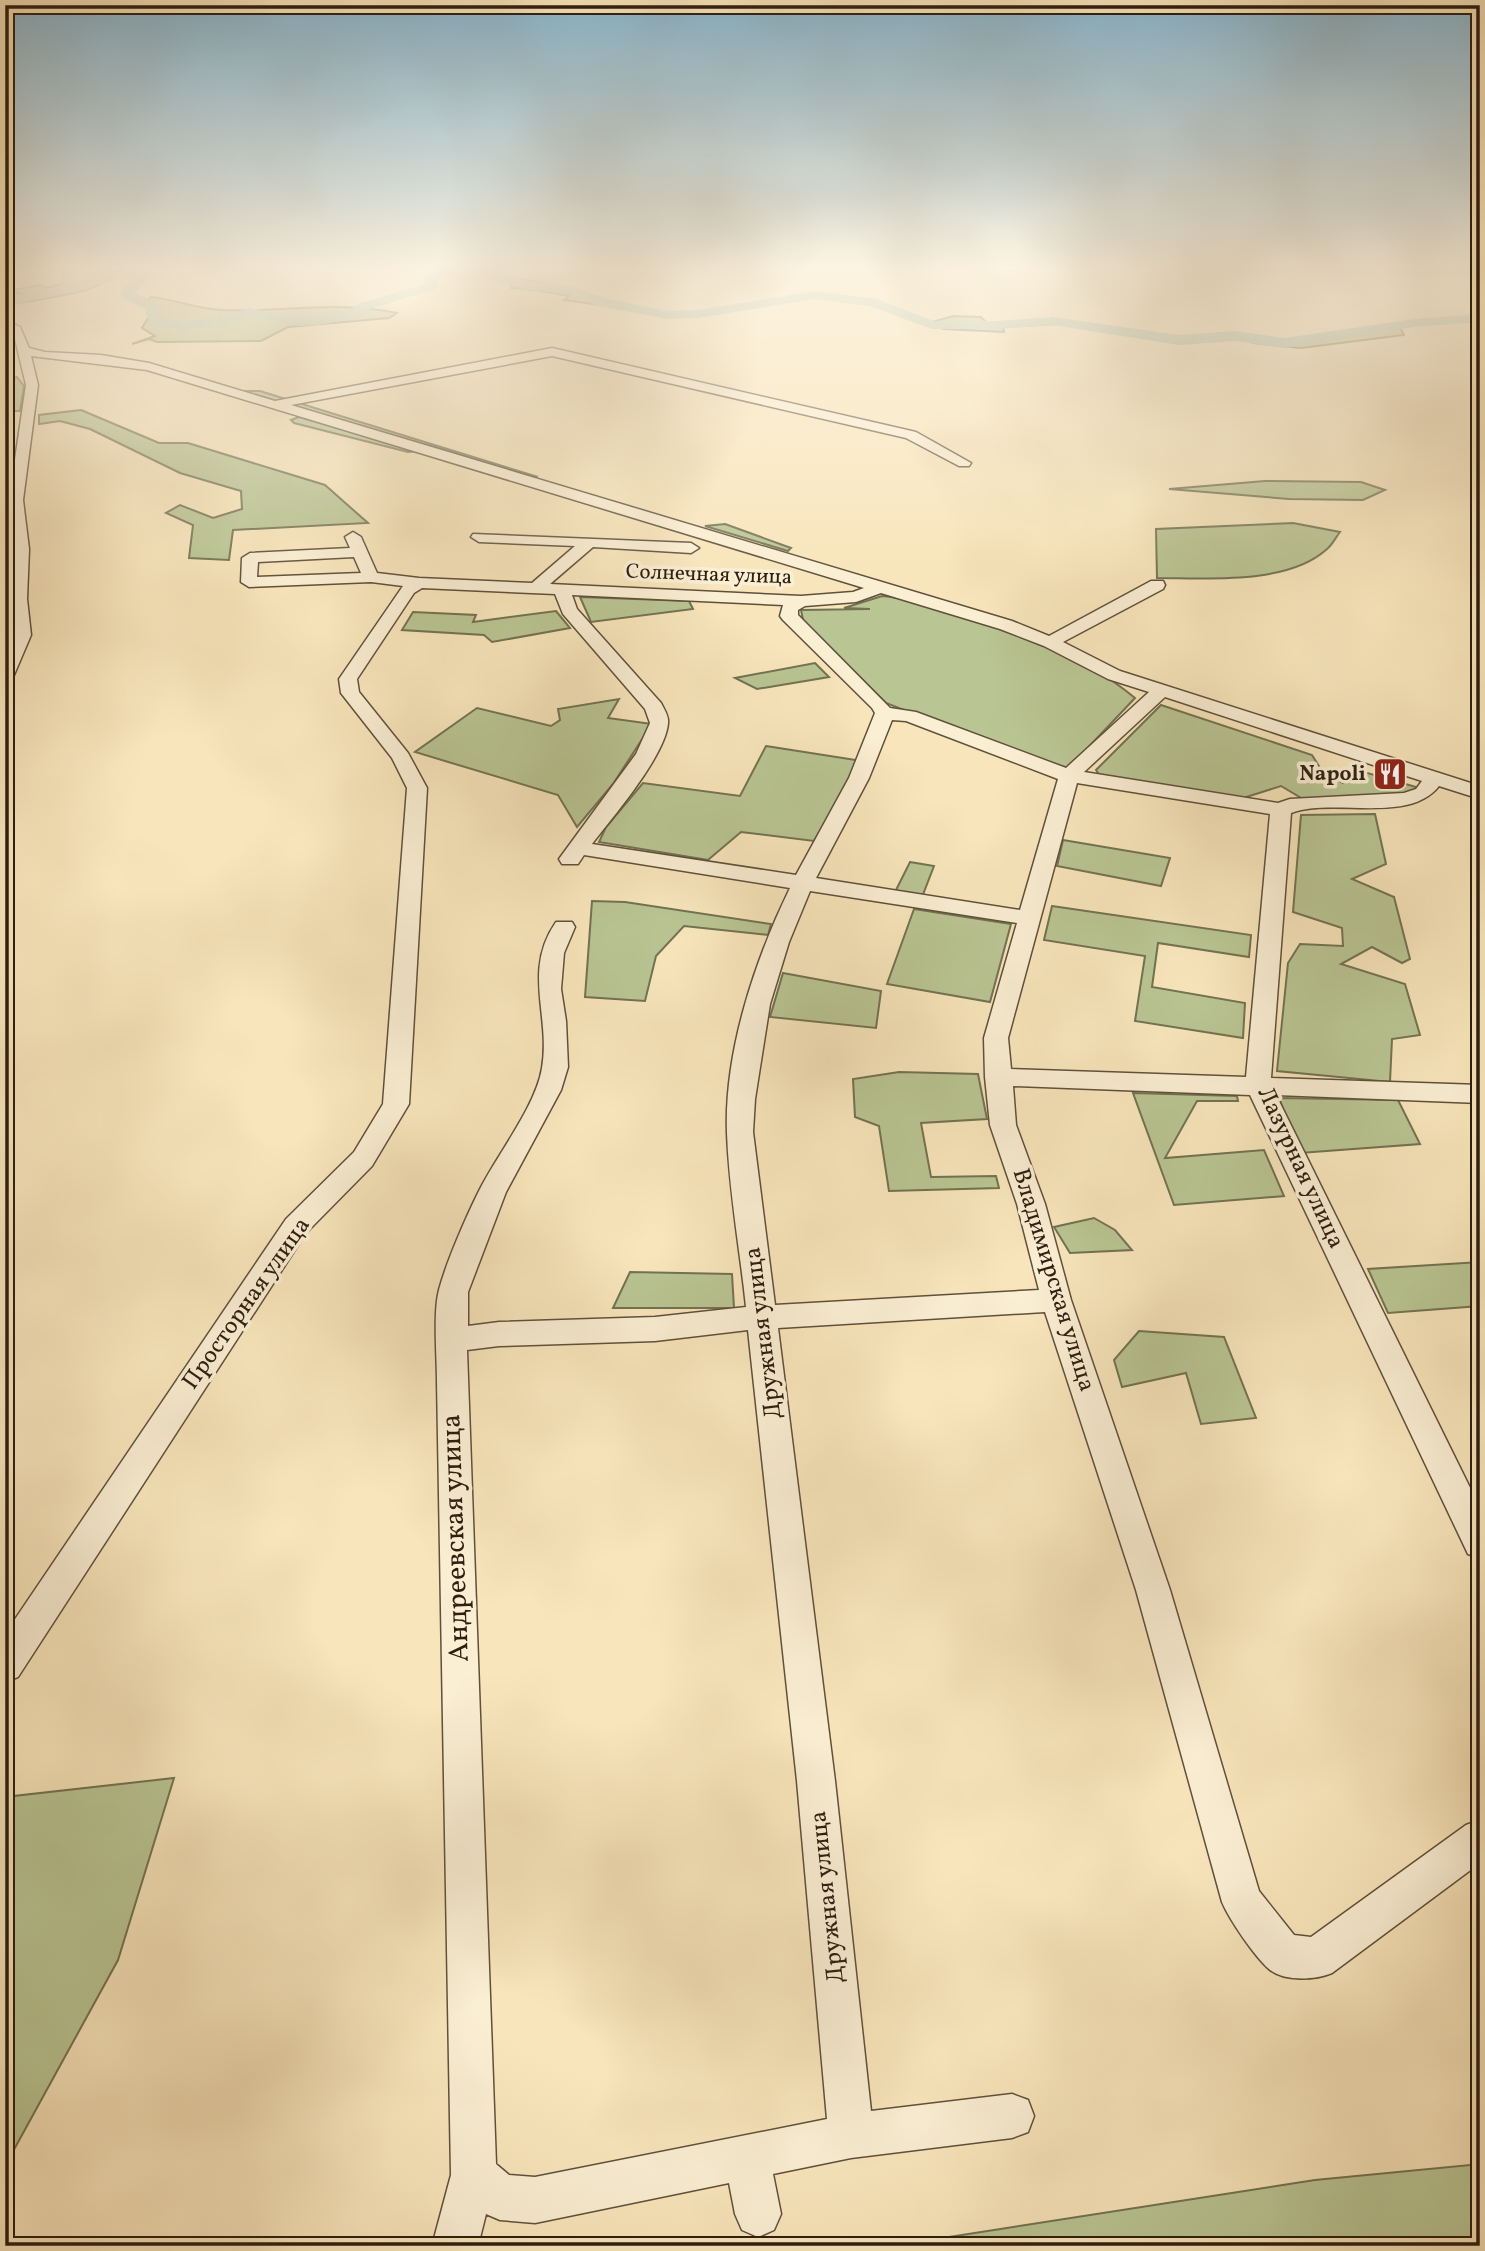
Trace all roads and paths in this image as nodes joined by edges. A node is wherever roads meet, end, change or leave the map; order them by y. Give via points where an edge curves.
1 (30, 371) edge
2 (162, 371) edge
3 (452, 371) edge
4 (634, 371) edge
5 (273, 405) junction
6 (964, 463) dead end
7 (479, 537) dead end
8 (589, 542) junction
9 (691, 548) dead end
10 (372, 577) junction
11 (419, 583) junction
12 (1157, 585) dead end
13 (880, 587) junction
14 (534, 590) junction
15 (563, 592) junction
16 (12, 600) edge
17 (801, 601) junction
18 (1050, 642) junction
19 (5, 675) edge
20 (1161, 691) junction
21 (884, 713) junction
22 (401, 757) joint
23 (1069, 776) junction
24 (1434, 779) junction
25 (1480, 793) edge
26 (1281, 810) junction
27 (803, 883) junction
28 (1028, 918) junction
29 (564, 927) dead end
30 (998, 1077) junction
31 (1258, 1085) junction
32 (1480, 1094) edge
33 (1056, 1300) junction
34 (762, 1317) junction
35 (454, 1340) junction
36 (1480, 1543) edge
37 (5, 1665) edge
38 (1480, 1839) edge
39 (1012, 2116) dead end
40 (850, 2136) junction
41 (747, 2156) junction
42 (474, 2175) junction
43 (758, 2214) dead end
44 (455, 2246) edge

1 - 16 street via 33,385 16,500 21,549
2 - 5 street
3 - 5 street
4 - 6 street via 911,435
5 - 13 street
7 - 8 street, Солнечная улица
8 - 9 street, Солнечная улица
8 - 14 street
10 - 10 street, Солнечная улица via 356,544 250,558 249,582
10 - 11 street, Солнечная улица
11 - 14 street, Солнечная улица
11 - 22 street via 408,590 348,679 350,693
12 - 18 street
13 - 17 street, Солнечная улица via 856,597
13 - 18 street
14 - 15 street, Солнечная улица
15 - 17 street, Солнечная улица
15 - 27 street via 569,610 654,707 659,720 635,771 574,854
16 - 19 street via 22,635
17 - 21 street via 790,608 789,615
18 - 20 street via 1093,665
20 - 23 street
20 - 24 street
21 - 23 street via 909,716
21 - 27 street, Дружная улица via 859,779
22 - 37 street, Просторная улица via 417,788 396,1104 363,1159 296,1226
23 - 26 street
23 - 28 street, Владимирская улица
24 - 25 street
24 - 26 street via 1423,793 1407,799 1290,805
26 - 31 street, Лазурная улица
27 - 28 street
27 - 34 street, Дружная улица via 752,1018 741,1083 740,1132
28 - 30 street, Владимирская улица via 996,1038
29 - 35 street, Андреевская улица via 552,953 549,989 555,1067 548,1090 492,1192 453,1292
30 - 31 street
30 - 33 street, Владимирская улица via 1003,1125 1031,1204
31 - 32 street
31 - 36 street, Лазурная улица
33 - 34 street
33 - 38 street, Владимирская улица via 1153,1590 1241,1902 1284,1955 1317,1958
34 - 35 street via 655,1329 499,1334
34 - 40 street, Дружная улица via 816,1781
35 - 42 street, Андреевская улица
39 - 40 street
40 - 41 street
41 - 42 street via 535,2200 500,2197
41 - 43 street
42 - 44 street, Андреевская улица

